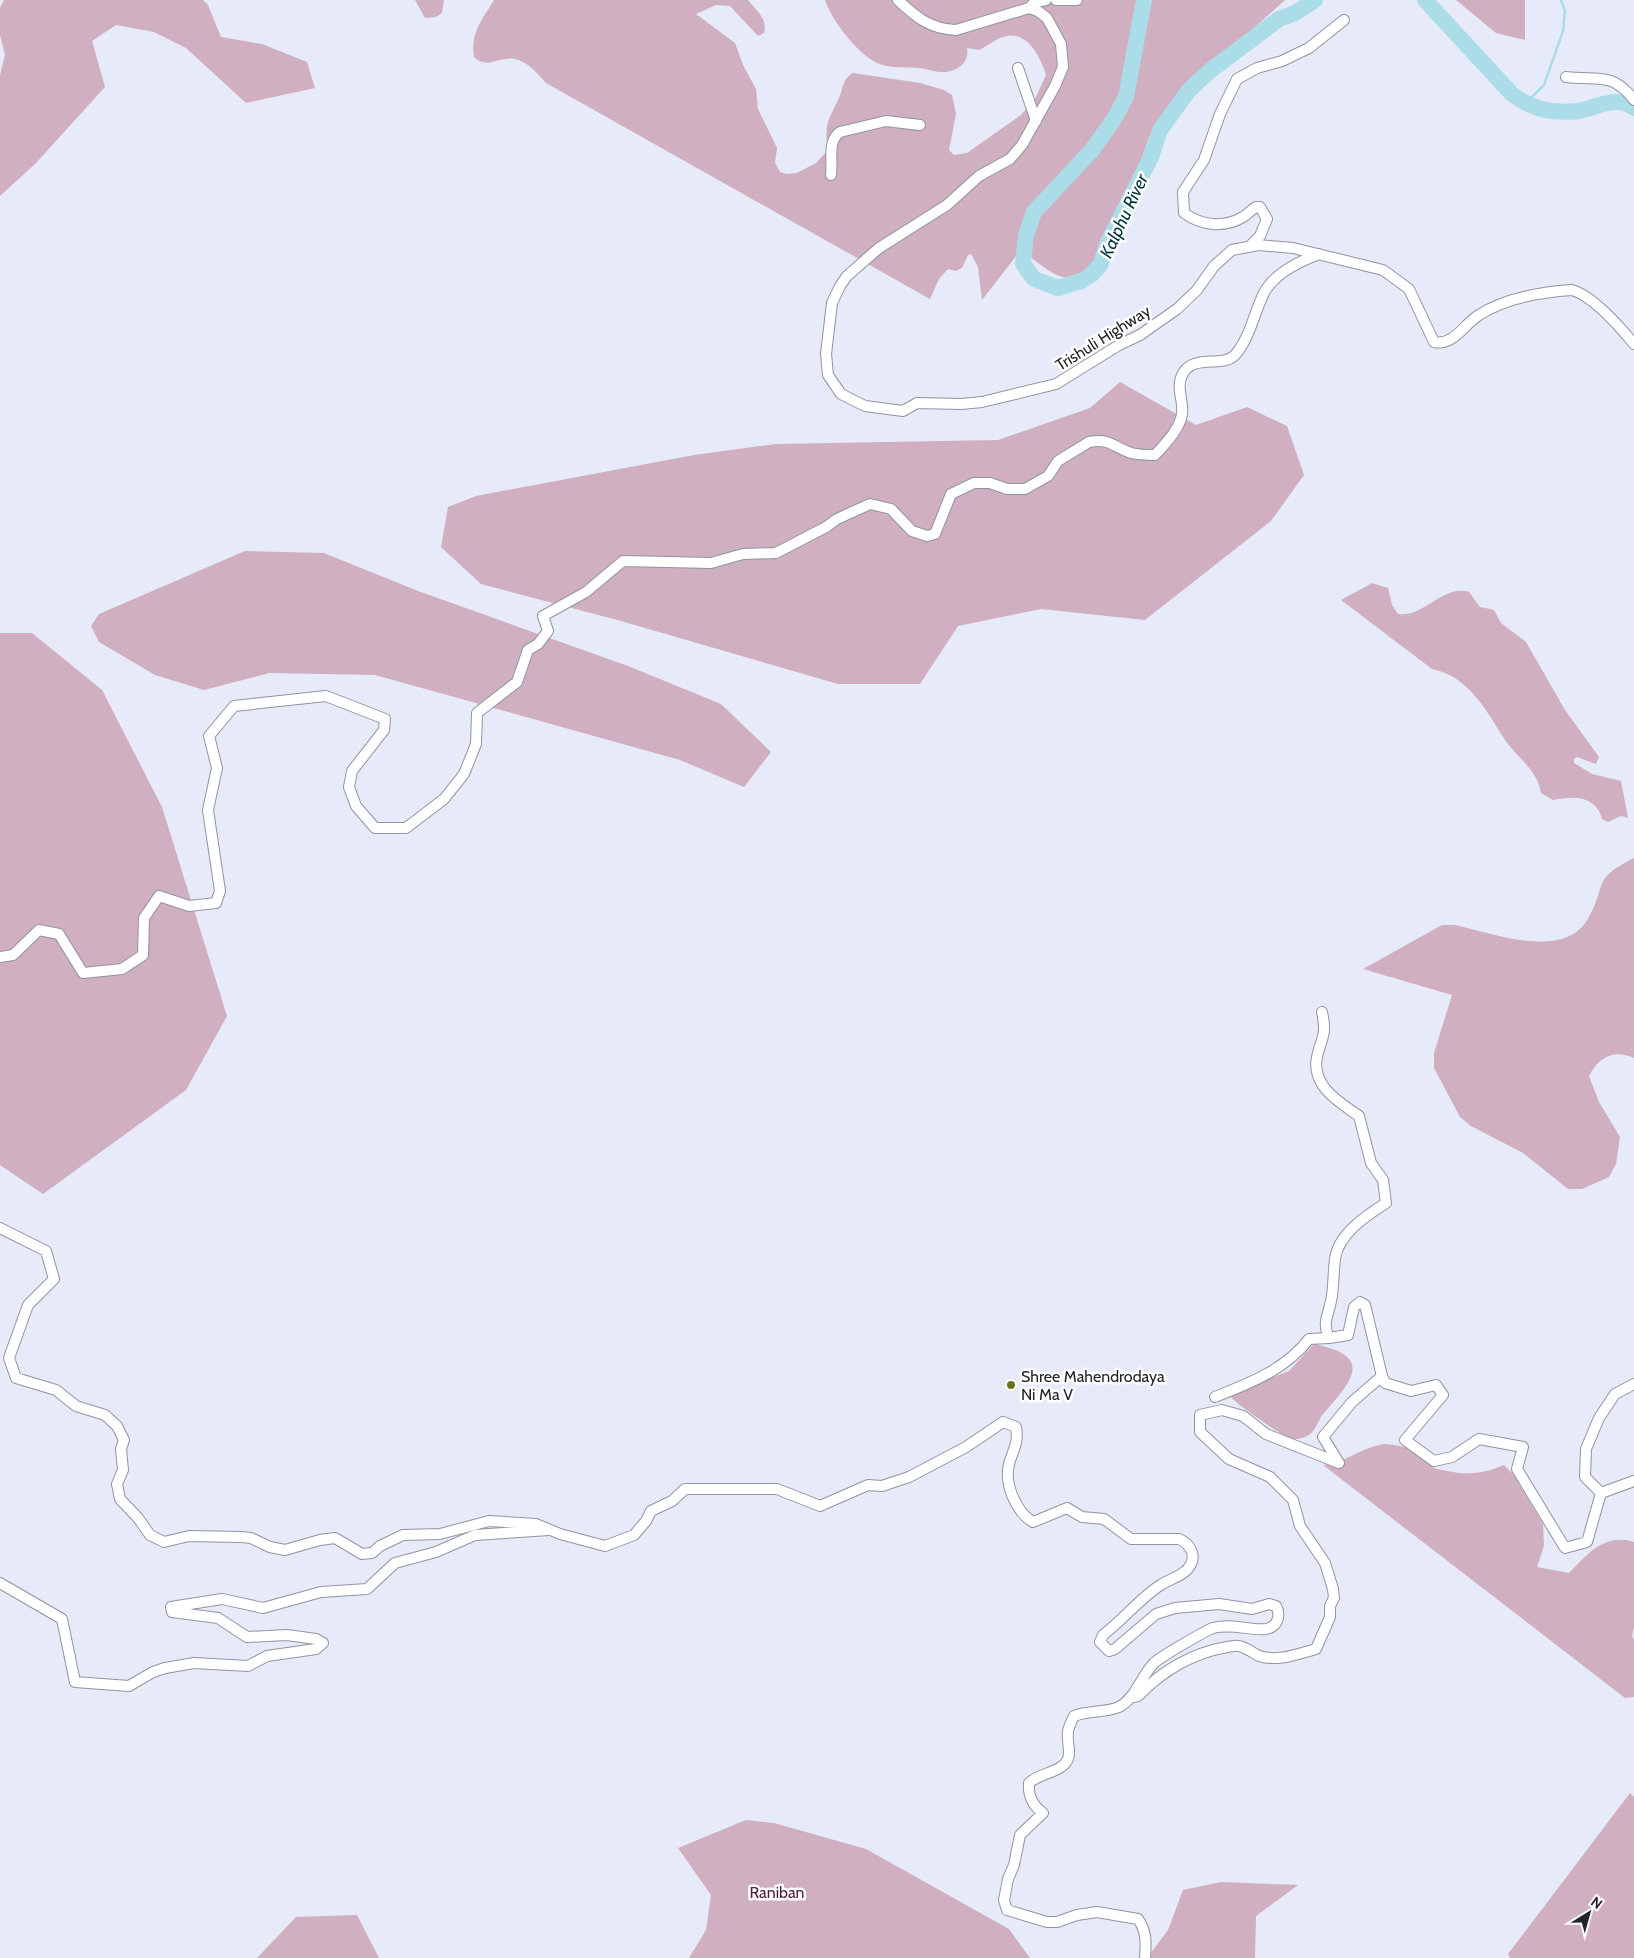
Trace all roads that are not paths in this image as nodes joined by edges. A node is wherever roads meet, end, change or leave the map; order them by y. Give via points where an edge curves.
1 (898, 0) edge
2 (1046, 0) edge
3 (1056, 0) edge
4 (1077, 0) edge
5 (1029, 8) junction
6 (1344, 20) dead end
7 (1018, 68) dead end
8 (1566, 77) dead end
9 (1634, 100) edge
10 (1036, 121) junction
11 (920, 125) dead end
12 (832, 174) dead end
13 (1250, 246) junction
14 (1319, 254) junction
15 (1634, 344) edge
16 (0, 957) edge
17 (1322, 1012) dead end
18 (0, 1228) edge
19 (1329, 1338) junction
20 (1382, 1376) junction
21 (1634, 1384) edge
22 (1215, 1397) dead end
23 (1634, 1481) edge
24 (1602, 1493) junction
25 (551, 1530) junction
26 (0, 1583) edge
27 (1132, 1697) junction
28 (1145, 1958) edge

1 - 5 street via 928,25 944,30 956,30
2 - 5 street
3 - 4 street
5 - 10 street, Trishuli Highway via 1047,18 1061,44 1063,55 1060,74
6 - 13 street via 1309,48 1237,79 1220,114 1204,160 1183,192 1184,213 1204,224 1235,221 1260,207 1267,219 1265,228
7 - 10 street
8 - 9 street via 1612,80
10 - 13 street, Trishuli Highway via 1010,159 979,176 947,206 879,248 847,276 832,303 826,354 828,375 841,394 865,406 903,411 917,403 982,402 1056,384 1140,335 1177,309 1226,255 1232,250
11 - 12 street via 886,121 840,132 832,142
13 - 14 street, Trishuli Highway via 1272,245
14 - 15 street, Trishuli Highway via 1373,266 1402,282 1417,302 1434,342 1451,339 1476,316 1494,307 1572,290 1606,313
14 - 16 street via 1296,265 1269,286 1250,329 1231,358 1206,360 1189,366 1179,390 1182,415 1169,440 1155,455 1138,455 1107,440 1095,441 1058,461 1048,476 1025,489 1006,489 990,482 974,482 951,494 935,534 927,536 912,530 891,509 870,504 776,553 743,554 711,563 623,561 586,592 543,616 548,631 538,644 528,650 517,682 477,713 476,744 464,774 444,799 406,828 375,828 356,806 349,787 352,771 384,730 385,719 326,696 234,706 209,736 217,768 208,810 220,891 216,903 189,906 159,896 144,918 143,956 122,969 83,973 59,934 39,930 13,954
17 - 19 street via 1326,1030 1316,1075 1332,1097 1359,1116 1371,1163 1383,1180 1386,1203 1364,1217 1346,1237 1335,1256 1331,1300 1324,1327
18 - 25 street via 46,1251 54,1280 28,1305 9,1358 16,1378 56,1390 76,1406 105,1416 117,1426 124,1440 123,1470 117,1484 120,1499 150,1535 159,1540 164,1542 188,1536 241,1536 285,1550 336,1538 362,1554 372,1553 403,1535 440,1534 489,1521 536,1524
19 - 20 street via 1348,1336 1354,1307 1360,1302 1365,1305
19 - 22 street via 1309,1339 1298,1353 1271,1373
20 - 24 street via 1385,1382 1411,1391 1436,1385 1443,1394 1405,1440 1434,1460 1452,1457 1480,1440 1523,1447 1517,1469 1566,1548 1587,1542
20 - 27 street via 1352,1402 1323,1436 1339,1463 1266,1434 1243,1416 1222,1410 1200,1414 1200,1432 1229,1459 1270,1477 1293,1500 1300,1526 1325,1563 1333,1589 1330,1617 1316,1649 1287,1657 1261,1656 1238,1645 1203,1652
21 - 24 street via 1615,1394 1599,1418 1586,1448 1585,1477
23 - 24 street
25 - 26 street via 475,1535 436,1552 395,1562 366,1589 321,1592 263,1608 222,1599 171,1606 172,1612 218,1618 247,1637 287,1635 323,1643 316,1649 266,1656 248,1666 194,1664 165,1668 129,1686 75,1682 62,1619
25 - 27 street via 605,1546 620,1542 634,1535 651,1511 672,1501 685,1489 777,1489 820,1506 868,1485 882,1486 909,1477 966,1447 1003,1422 1016,1426 1018,1437 1009,1466 1009,1481 1012,1497 1026,1518 1033,1522 1066,1508 1082,1517 1104,1518 1131,1539 1180,1539 1191,1550 1191,1566 1161,1584 1103,1634 1100,1642 1103,1648 1109,1652 1115,1649 1156,1614 1175,1608 1219,1604 1252,1610 1269,1604 1280,1612 1275,1625 1267,1629 1230,1627 1203,1632 1155,1662
27 - 28 street via 1104,1711 1074,1716 1068,1730 1068,1760 1061,1768 1036,1776 1029,1783 1030,1798 1043,1813 1020,1834 1004,1900 1007,1910 1047,1922 1097,1912 1138,1919 1144,1928

